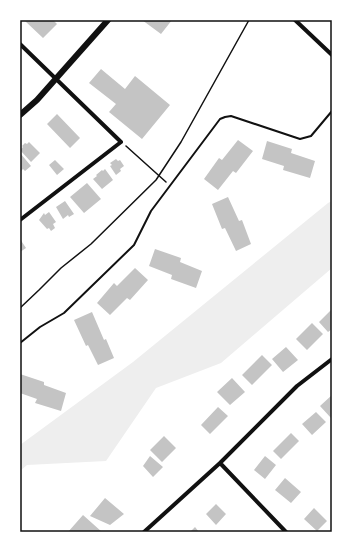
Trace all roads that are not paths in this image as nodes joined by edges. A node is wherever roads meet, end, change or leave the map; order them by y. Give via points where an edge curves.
1 (108, 20) edge
2 (295, 20) edge
3 (20, 44) edge
4 (332, 55) edge
5 (56, 78) junction
6 (332, 111) edge
7 (20, 115) edge
8 (20, 220) edge
9 (20, 343) edge
10 (332, 360) edge
11 (220, 463) junction
12 (144, 532) edge
13 (286, 532) edge

1 - 5 main road
2 - 4 street
3 - 5 street
5 - 7 main road
5 - 8 street via 121,142
6 - 9 lane via 311,136 300,139 231,116 220,119 151,211 134,245 64,313
10 - 11 street via 297,386
11 - 12 street
11 - 13 street

